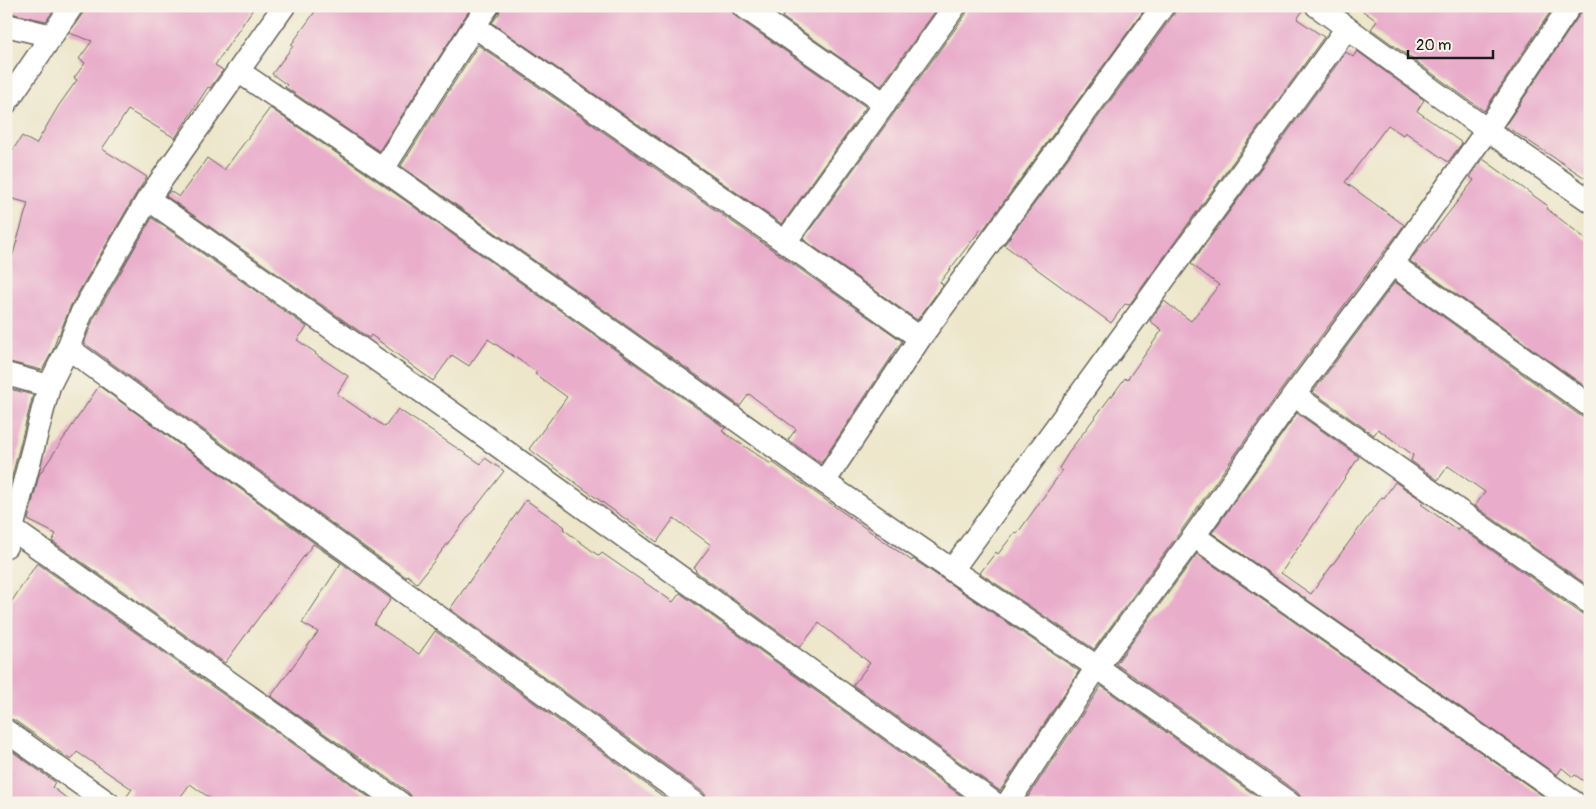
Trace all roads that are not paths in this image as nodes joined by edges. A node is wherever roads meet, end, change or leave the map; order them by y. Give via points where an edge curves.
1 (72, 6) edge
2 (284, 6) edge
3 (488, 6) edge
4 (743, 6) edge
5 (955, 6) edge
6 (1163, 6) edge
7 (1317, 6) edge
8 (1570, 6) edge
9 (6, 25) edge
10 (474, 26) junction
11 (1347, 28) junction
12 (52, 36) junction
13 (238, 71) junction
14 (6, 103) edge
15 (885, 104) junction
16 (1487, 130) junction
17 (383, 169) junction
18 (148, 199) junction
19 (1590, 202) edge
20 (785, 242) junction
21 (1392, 264) junction
22 (920, 338) junction
23 (68, 348) junction
24 (6, 374) edge
25 (49, 386) junction
26 (1294, 395) junction
27 (1590, 406) edge
28 (824, 482) junction
29 (1194, 536) junction
30 (9, 537) edge
31 (952, 570) junction
32 (1590, 603) edge
33 (1098, 667) junction
34 (6, 731) edge
35 (108, 803) edge
36 (400, 803) edge
37 (695, 803) edge
38 (994, 803) edge
39 (1008, 803) edge
40 (1289, 803) edge
41 (1576, 803) edge

1 - 12 street
2 - 13 street
3 - 10 street
4 - 15 street
5 - 15 street
6 - 22 street
7 - 11 street
8 - 16 street
9 - 12 street
10 - 17 street
10 - 20 street
11 - 16 street
11 - 31 street
12 - 14 street
13 - 17 street
13 - 18 street
15 - 20 street
16 - 19 street
16 - 21 street
17 - 28 street
18 - 23 street via 82,312
18 - 38 street via 458,417
20 - 22 street
21 - 26 street
21 - 27 street
22 - 28 street
23 - 25 street
23 - 37 street
24 - 25 street
25 - 30 street
26 - 29 street
26 - 32 street
28 - 31 street
29 - 33 street
29 - 41 street
30 - 36 street
31 - 33 street
33 - 39 street
33 - 40 street
34 - 35 street

